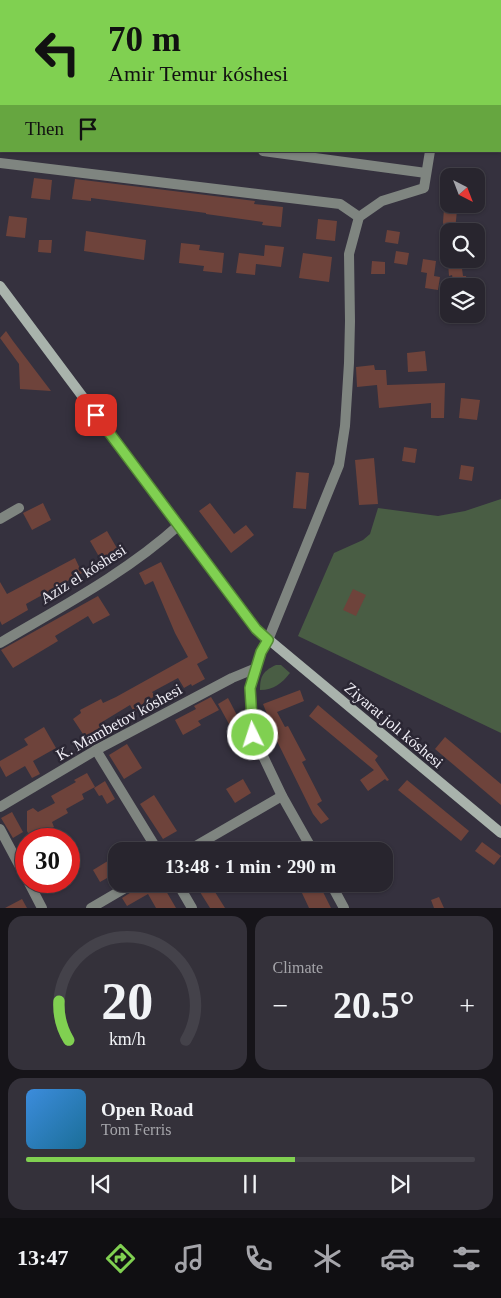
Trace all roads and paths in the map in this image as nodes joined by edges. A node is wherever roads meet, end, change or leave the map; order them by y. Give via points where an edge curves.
1 (270, 152) edge
2 (430, 152) edge
3 (0, 163) edge
4 (426, 173) junction
5 (358, 217) junction
6 (0, 286) edge
7 (19, 508) dead end
8 (0, 519) edge
9 (179, 525) junction
10 (268, 640) junction
11 (0, 643) edge
12 (256, 668) junction
13 (96, 750) junction
14 (282, 796) junction
15 (0, 807) edge
16 (0, 829) edge
17 (501, 834) edge
18 (152, 842) edge
19 (203, 842) edge
20 (308, 842) edge
21 (15, 857) edge
22 (118, 892) edge
23 (183, 892) edge
24 (335, 892) edge
25 (34, 893) edge
26 (42, 908) edge
27 (91, 908) edge
28 (192, 908) edge
29 (344, 908) edge

1 - 4 street
2 - 4 street
3 - 5 street via 340,204
4 - 5 street via 424,188 382,200
5 - 10 street via 349,254 349,363 339,465
6 - 9 street, Ziyarat jolı kóshesi
7 - 8 street
9 - 10 street, Ziyarat jolı kóshesi via 256,629
9 - 11 street, Aziz el kóshesi via 103,581
10 - 12 street
10 - 17 street, Ziyarat jolı kóshesi
12 - 13 street, K. Mambetov kóshesi
12 - 14 street via 250,688 253,735
13 - 15 street, K. Mambetov kóshesi
13 - 18 street
14 - 19 street
14 - 20 street
16 - 21 street
22 - 27 street
23 - 28 street
24 - 29 street
25 - 26 street

